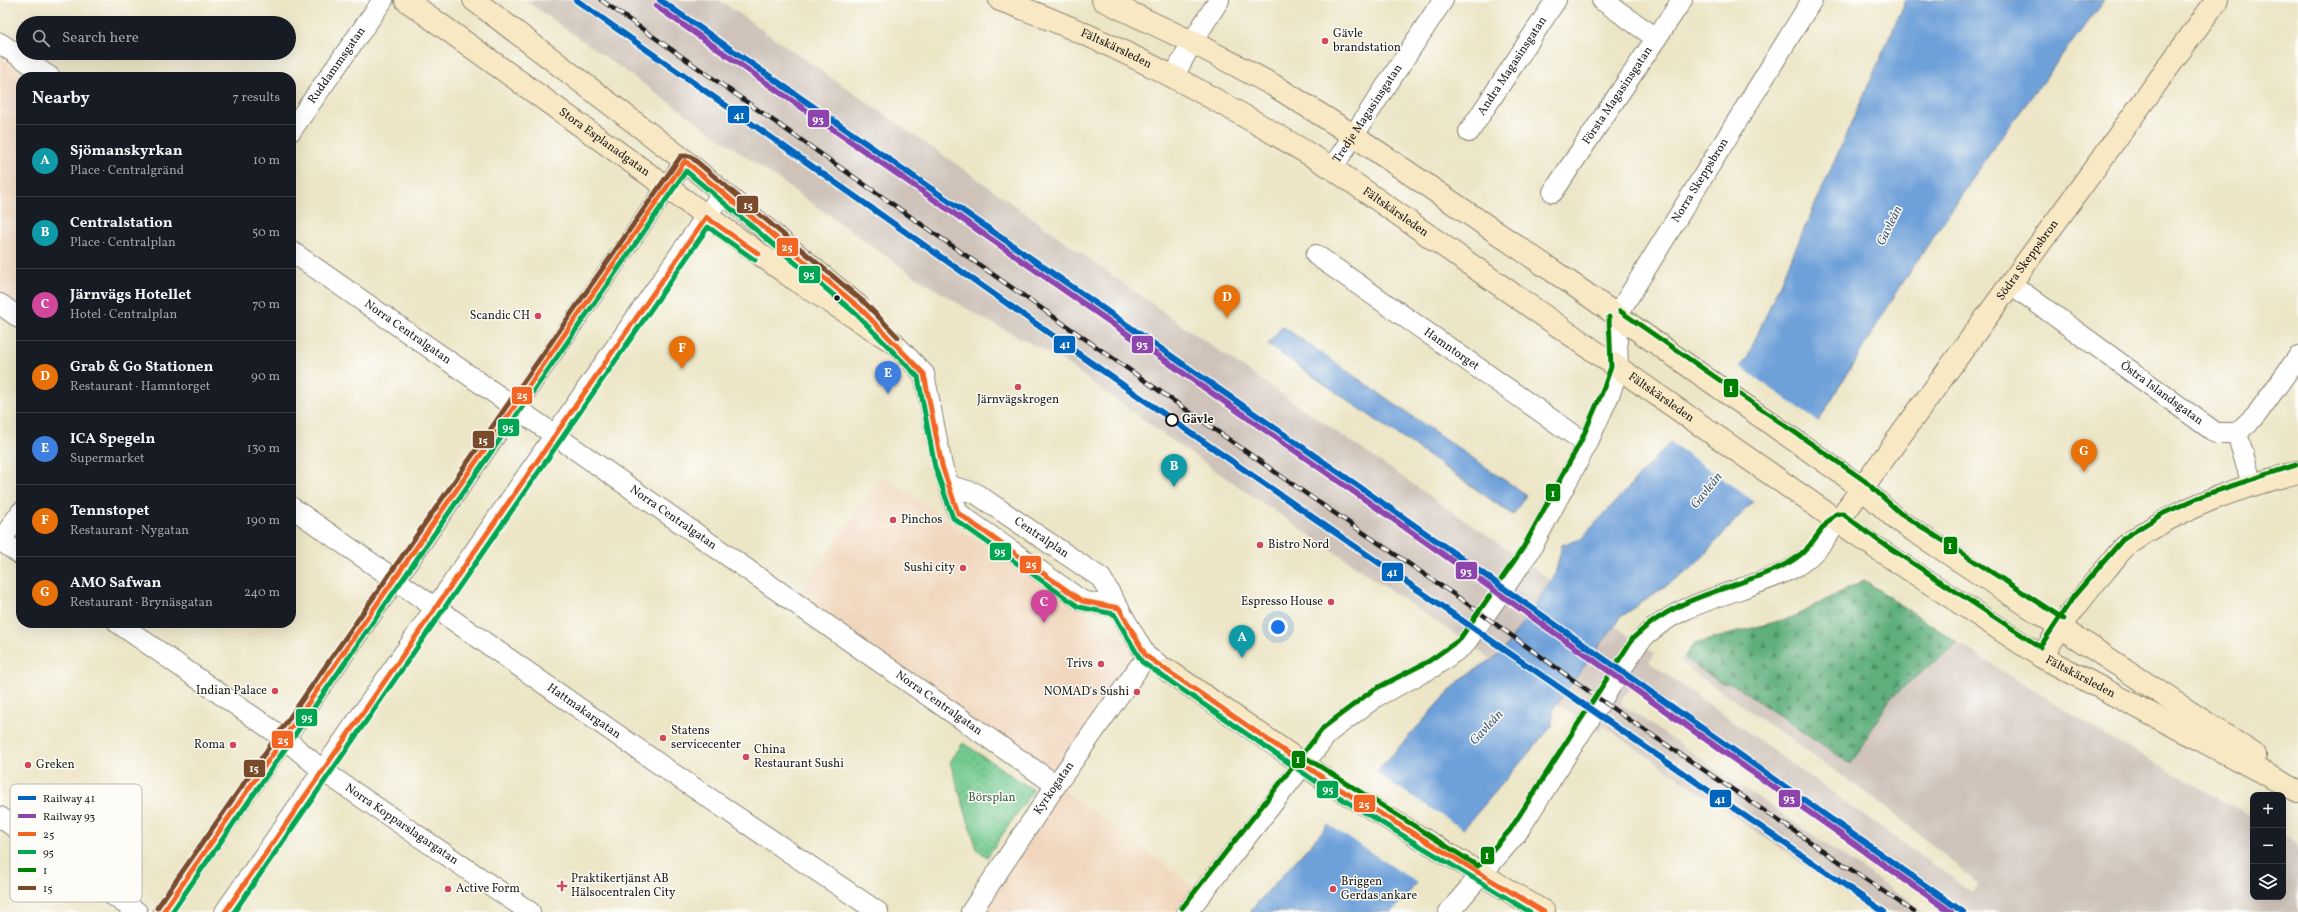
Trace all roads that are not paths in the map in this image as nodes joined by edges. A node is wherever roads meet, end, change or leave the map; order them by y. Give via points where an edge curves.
1 (384, 0) edge
2 (406, 0) edge
3 (474, 0) edge
4 (1000, 0) edge
5 (1103, 0) edge
6 (1219, 0) edge
7 (1443, 0) edge
8 (1556, 0) edge
9 (1602, 0) edge
10 (1682, 0) edge
11 (1812, 0) edge
12 (2217, 0) edge
13 (1656, 38) junction
14 (1192, 42) junction
15 (0, 43) edge
16 (16, 54) edge
17 (25, 60) edge
18 (43, 72) edge
19 (1174, 76) junction
20 (296, 124) edge
21 (1469, 132) dead end
22 (1352, 135) junction
23 (685, 162) junction
24 (1332, 168) junction
25 (667, 188) junction
26 (723, 192) junction
27 (1553, 192) dead end
28 (706, 217) junction
29 (296, 255) edge
30 (1316, 255) dead end
31 (2011, 284) junction
32 (0, 304) edge
33 (16, 315) edge
34 (1616, 317) junction
35 (892, 342) junction
36 (2298, 357) edge
37 (1618, 368) junction
38 (515, 408) junction
39 (2237, 433) junction
40 (555, 435) junction
41 (1587, 444) junction
42 (2298, 472) edge
43 (2252, 485) junction
44 (950, 486) junction
45 (1861, 487) junction
46 (296, 510) edge
47 (16, 519) edge
48 (1839, 520) junction
49 (0, 541) edge
50 (16, 552) edge
51 (396, 579) junction
52 (437, 607) junction
53 (1119, 608) junction
54 (2060, 625) junction
55 (125, 628) edge
56 (2042, 657) junction
57 (1142, 661) junction
58 (1167, 670) joint
59 (285, 739) junction
60 (1304, 764) junction
61 (324, 771) junction
62 (2298, 783) edge
63 (1056, 785) junction
64 (2298, 791) edge
65 (0, 817) edge
66 (10, 824) edge
67 (1479, 875) junction
68 (123, 902) edge
69 (137, 912) edge
70 (163, 912) edge
71 (226, 912) edge
72 (530, 912) edge
73 (878, 912) edge
74 (971, 912) edge
75 (1187, 912) edge
76 (1449, 912) edge
77 (1544, 912) edge

1 - 20 street, Ruddammsgatan
2 - 25 main road, Stora Esplanadgatan
3 - 23 main road
4 - 19 main road, Fältskärsleden via 1042,15
5 - 14 main road
6 - 14 street
7 - 22 street, Tredje Magasinsgatan
8 - 21 street, Andra Magasinsgatan
9 - 13 street
10 - 13 street, Första Magasinsgatan
11 - 34 street, Norra Skeppsbron
12 - 31 main road, Södra Skeppsbron
13 - 27 street, Första Magasinsgatan
14 - 19 street
14 - 22 main road via 1273,85
15 - 16 street
17 - 18 street
19 - 24 main road, Fältskärsleden
22 - 24 street, Tredje Magasinsgatan
22 - 34 main road via 1575,286
23 - 25 street
23 - 26 main road
24 - 37 main road, Fältskärsleden
25 - 28 main road, Stora Esplanadgatan
25 - 38 street
26 - 28 street
26 - 35 main road via 861,309
28 - 35 main road, Stora Esplanadgatan via 793,278
28 - 40 street
29 - 38 street, Norra Centralgatan
30 - 41 street, Hamntorget
31 - 39 street, Östra Islandsgatan via 2216,433
31 - 45 main road, Södra Skeppsbron
32 - 33 street
34 - 37 street
34 - 45 main road
35 - 44 street via 924,374 942,466
36 - 39 street via 2257,414
37 - 41 street via 1610,393
37 - 48 main road, Fältskärsleden
38 - 40 street, Norra Centralgatan
38 - 51 street
39 - 43 street
40 - 52 street
40 - 63 street, Norra Centralgatan
41 - 60 street via 1529,552 1464,645 1433,667 1377,696 1328,732
42 - 43 main road
43 - 54 main road via 2208,500 2167,519 2127,545
44 - 53 street, Centralplan via 975,493 1101,578
44 - 53 street via 958,513 1082,601
45 - 48 main road, Södra Skeppsbron
45 - 54 main road via 1896,519
46 - 51 street, Hattmakargatan
47 - 49 street
48 - 56 main road, Fältskärsleden via 1875,547
48 - 67 street via 1820,547 1793,568 1673,615 1648,632 1638,643 1516,834
49 - 50 street
51 - 52 street, Hattmakargatan
51 - 59 street
52 - 61 street
52 - 73 street, Hattmakargatan via 672,773
53 - 57 street, Centralplan
54 - 56 main road
54 - 62 main road
55 - 59 street, Norra Kopparslagargatan
56 - 64 main road, Fältskärsleden
57 - 58 street
57 - 63 street, Kyrkogatan
58 - 60 main road
59 - 61 street, Norra Kopparslagargatan
59 - 70 street
60 - 67 main road
60 - 75 street
61 - 71 street
61 - 72 street, Norra Kopparslagargatan
63 - 74 street, Kyrkogatan
65 - 66 street
67 - 76 street
67 - 77 main road
68 - 69 street

